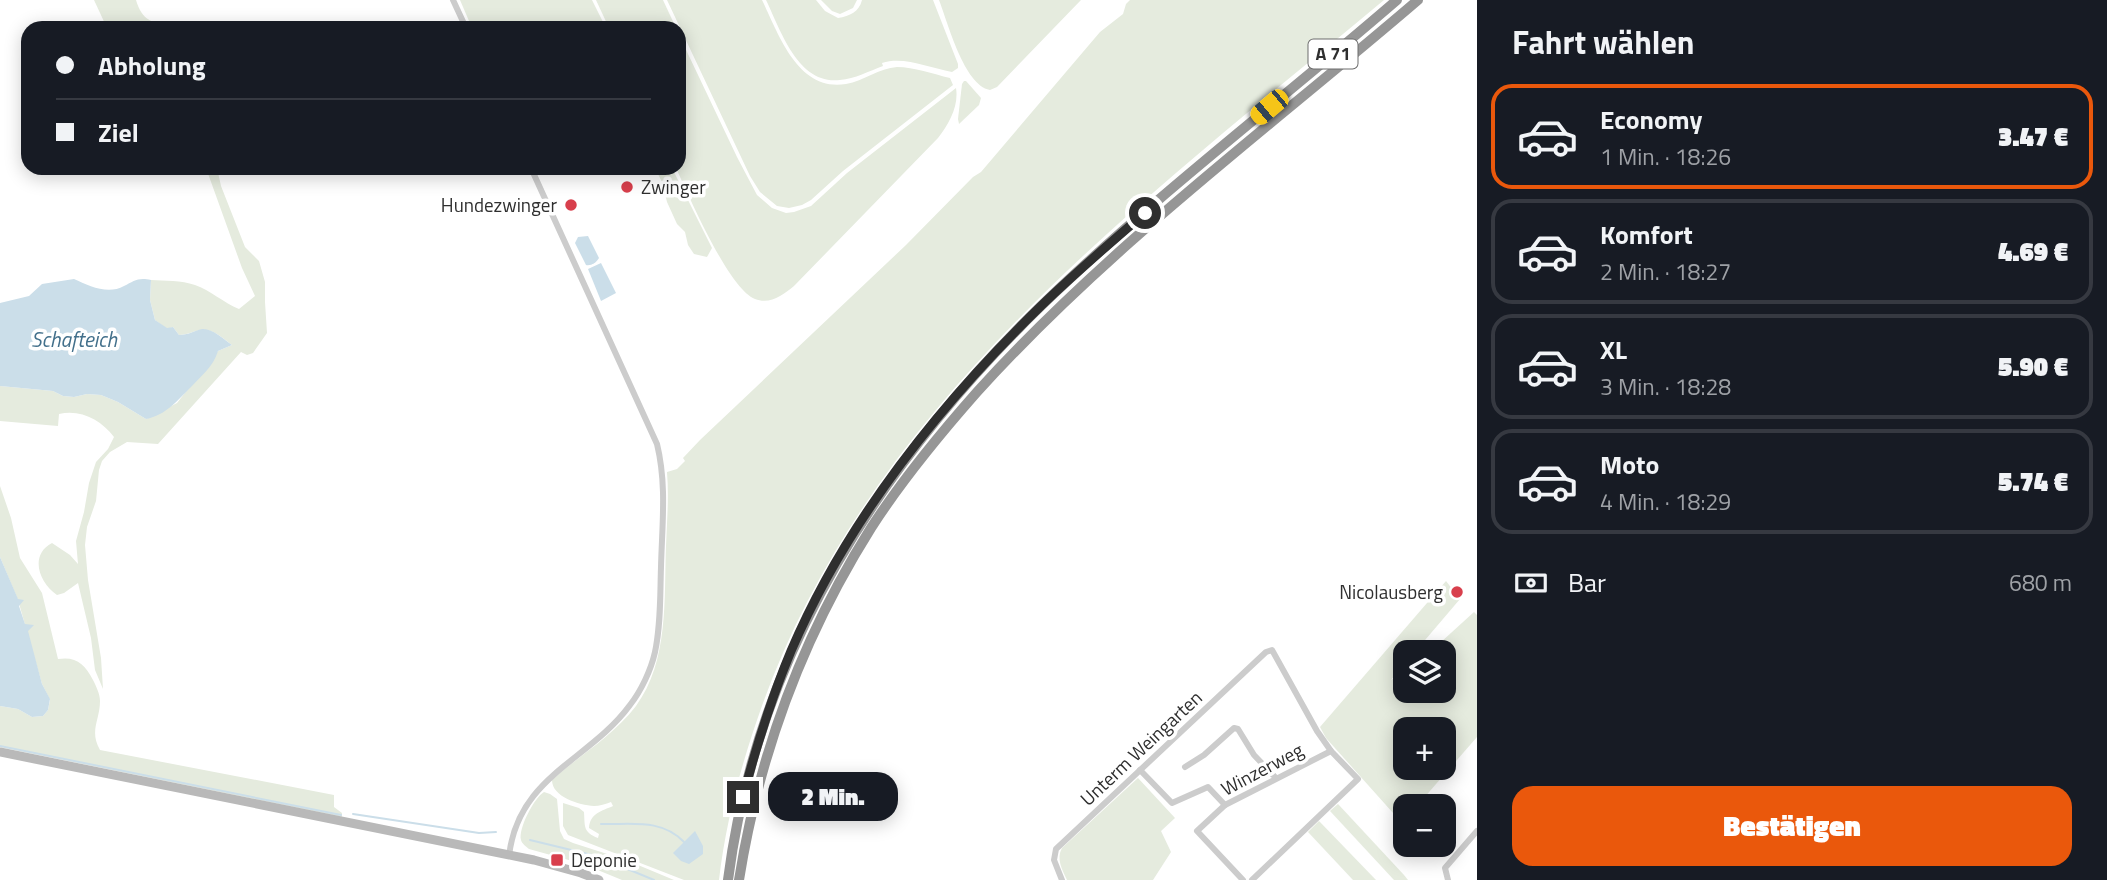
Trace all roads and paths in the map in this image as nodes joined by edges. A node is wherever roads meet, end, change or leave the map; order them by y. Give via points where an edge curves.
1 (453, 0) edge
2 (1397, 0) edge
3 (1418, 0) edge
4 (463, 21) edge
5 (534, 175) edge
6 (1331, 751) junction
7 (0, 752) edge
8 (1185, 767) dead end
9 (1140, 770) junction
10 (1276, 778) junction
11 (1224, 805) junction
12 (1477, 831) edge
13 (509, 856) junction
14 (599, 880) edge
15 (728, 880) edge
16 (739, 880) edge
17 (1062, 880) edge
18 (1243, 880) edge
19 (1252, 880) edge
20 (1448, 880) edge

1 - 4 street
2 - 15 highway, A 71 via 1041,306 940,415 894,474 835,565 787,661 753,757
3 - 16 highway, A 71 via 1060,306 1003,363 903,482 845,572 795,673 763,768
5 - 13 street via 657,444 664,480 659,627 654,654 631,704 532,796
6 - 9 street, Unterm Weingarten via 1272,650
6 - 10 street, Winzerweg
6 - 19 street via 1359,779
7 - 13 street
8 - 10 street via 1234,728
9 - 11 street via 1172,803 1208,787
9 - 17 street, Unterm Weingarten via 1056,849 1054,860
10 - 11 street, Winzerweg
11 - 18 street, Winzerweg via 1197,831
12 - 20 street via 1445,868
13 - 14 street

